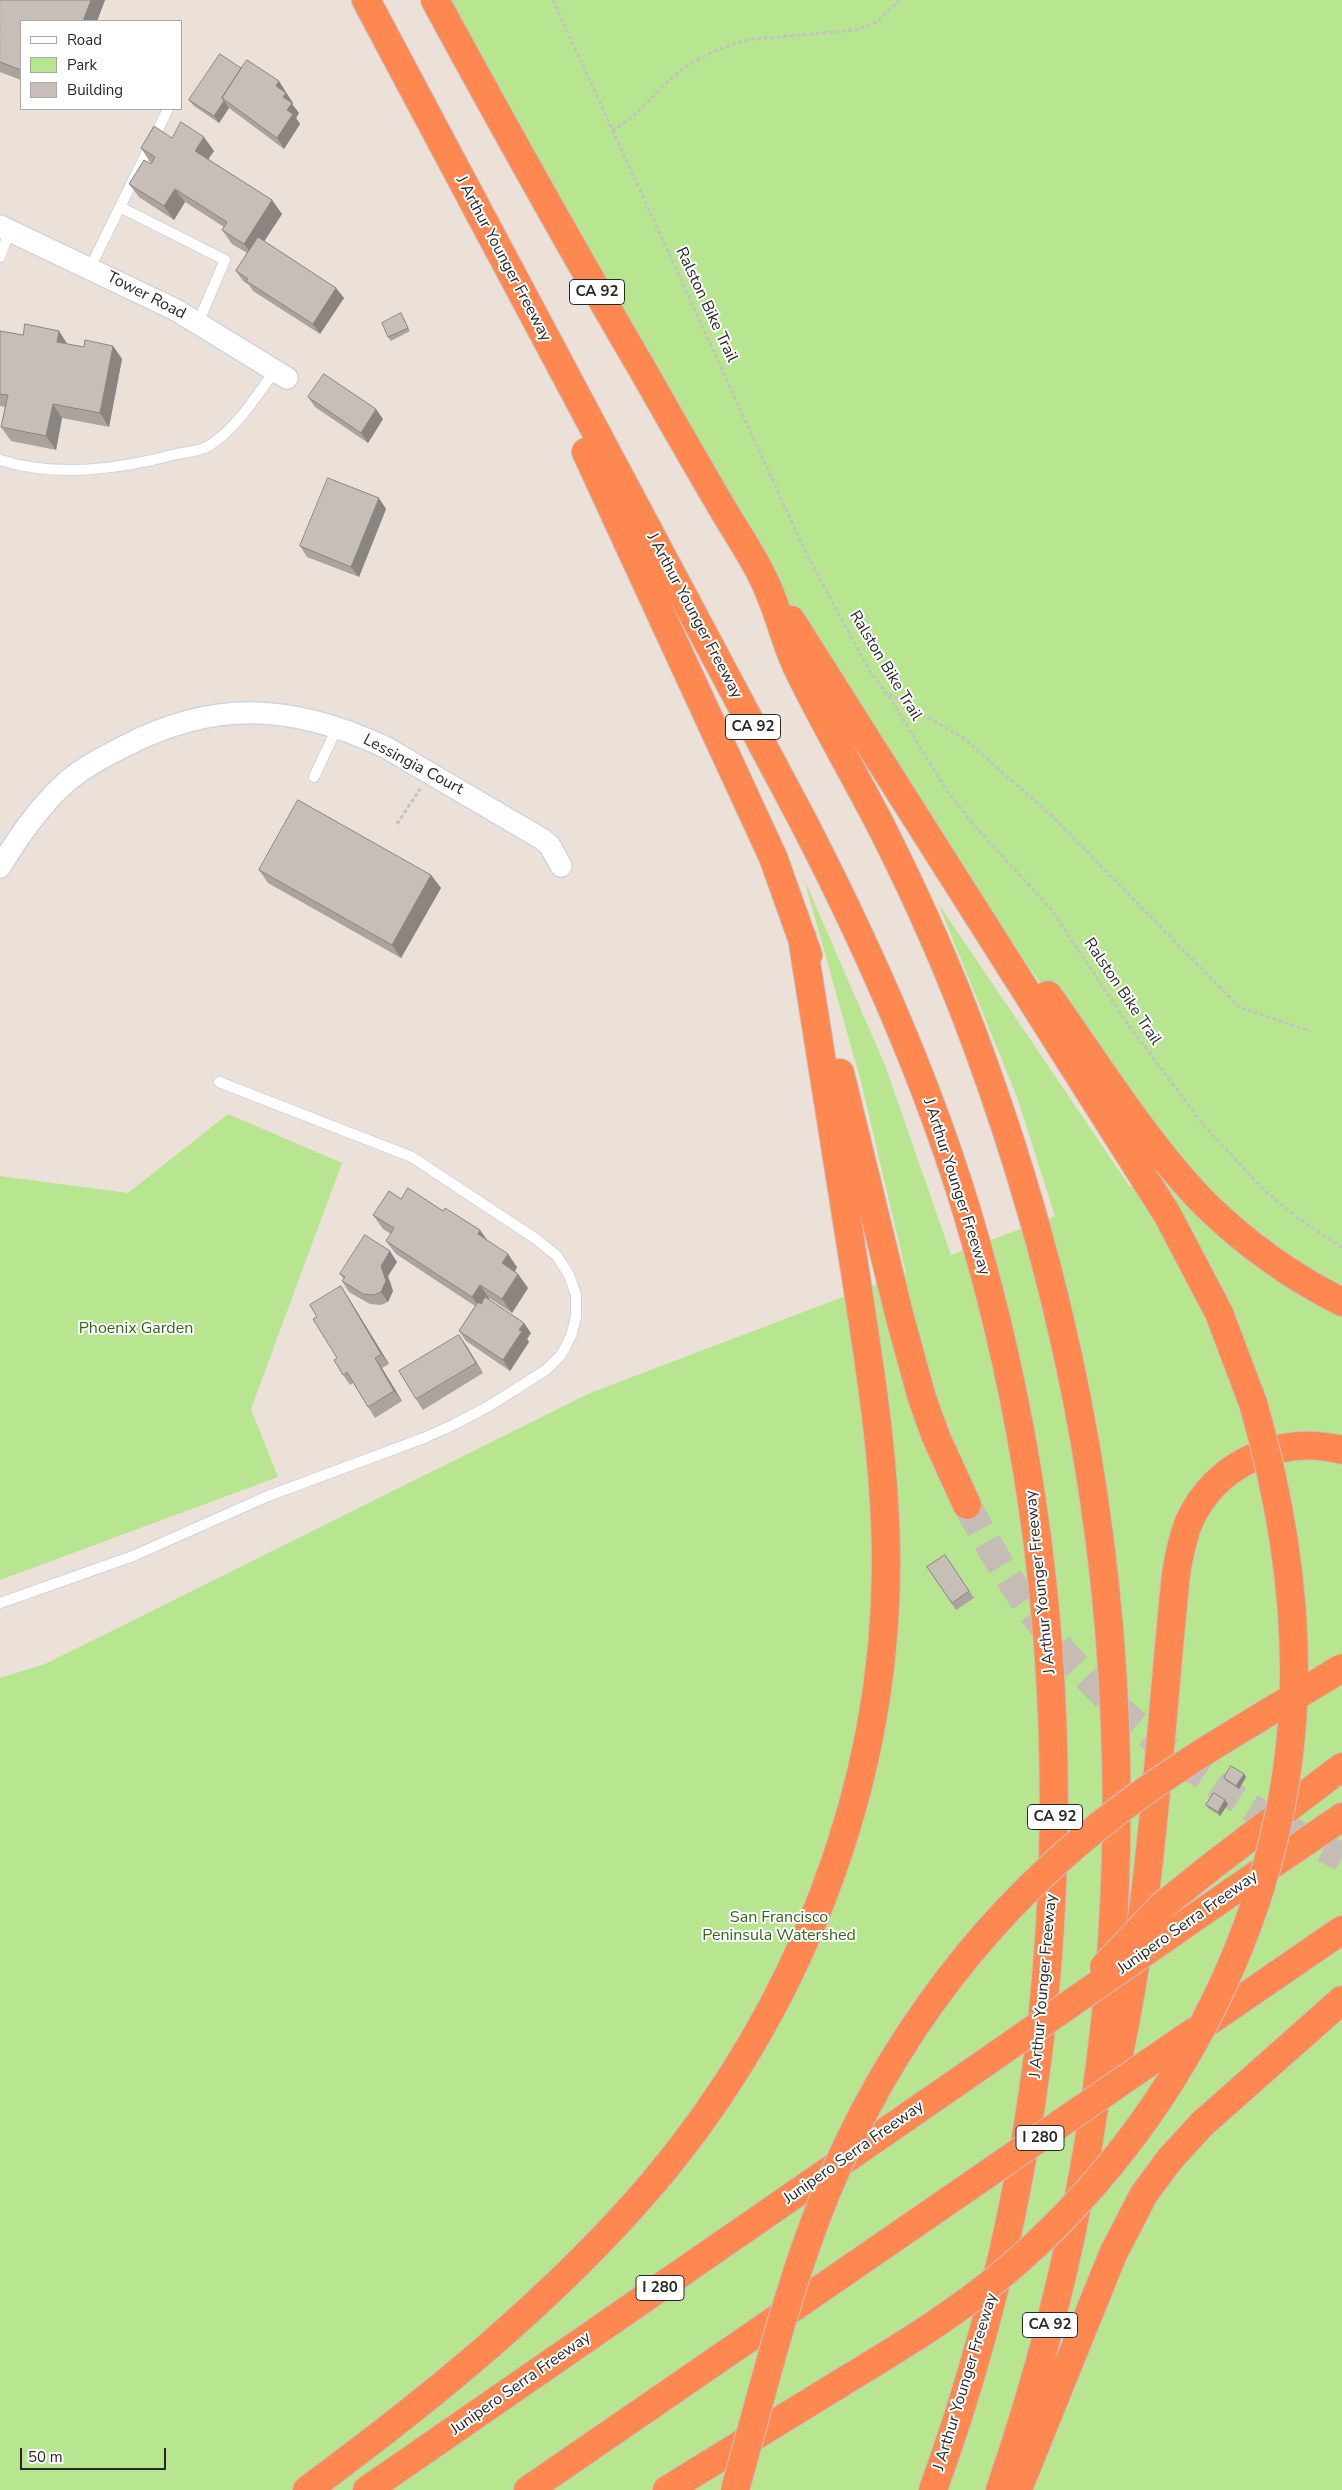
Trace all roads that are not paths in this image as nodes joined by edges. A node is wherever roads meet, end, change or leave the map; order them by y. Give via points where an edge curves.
1 (366, 0) edge
2 (435, 0) edge
3 (168, 110) edge
4 (120, 207) junction
5 (5, 228) edge
6 (0, 257) edge
7 (90, 268) junction
8 (524, 298) junction
9 (198, 323) junction
10 (281, 374) joint
11 (0, 460) edge
12 (765, 581) junction
13 (336, 728) junction
14 (314, 777) dead end
15 (932, 841) junction
16 (561, 866) dead end
17 (0, 867) edge
18 (802, 937) junction
19 (219, 1082) dead end
20 (1342, 1302) edge
21 (1342, 1450) edge
22 (967, 1505) tunnel mouth
23 (0, 1603) edge
24 (1342, 1668) edge
25 (1342, 1767) edge
26 (1342, 1817) edge
27 (1342, 1930) edge
28 (1342, 2000) edge
29 (1070, 2004) junction
30 (1087, 2157) junction
31 (307, 2490) edge
32 (367, 2490) edge
33 (528, 2490) edge
34 (667, 2490) edge
35 (735, 2490) edge
36 (933, 2490) edge
37 (1000, 2490) edge
38 (1017, 2490) edge

1 - 8 highway, J Arthur Younger Freeway / CA 92
2 - 12 highway, CA 92 via 555,220
3 - 4 lane
4 - 7 lane
4 - 9 lane via 225,260
5 - 6 lane
5 - 7 street, Tower Road
7 - 9 street, Tower Road
8 - 18 highway via 532,342 622,527 752,809
8 - 36 highway, J Arthur Younger Freeway / CA 92 via 806,828 877,973 925,1090 961,1193 989,1290 1018,1413 1038,1537 1051,1664 1055,1831 1050,1958 1034,2092 1009,2226 972,2374
9 - 10 street, Tower Road
10 - 11 lane via 224,435 208,447 155,460 87,470 32,468
12 - 15 highway
12 - 30 highway, CA 92 via 794,662 900,864 968,1020 1033,1216 1081,1412 1110,1623 1117,1794 1111,1965
13 - 14 lane
13 - 16 street, Lessingia Court via 385,747 542,839 550,846
13 - 17 street, Lessingia Court via 289,715 242,712 189,721 136,740 82,769 60,788
15 - 20 highway via 1010,942 1140,1124 1190,1186 1222,1220 1256,1248 1310,1285
15 - 34 highway, bridge via 1177,1231 1222,1320 1253,1403 1273,1478 1292,1606 1292,1720 1281,1801 1260,1884 1231,1966 1194,2043 1125,2148 1074,2207 1025,2254 940,2321
18 - 22 highway via 829,1028 922,1398
18 - 31 highway via 863,1320 884,1497 886,1588 879,1676 864,1762 840,1848 808,1933 770,2013 707,2114 656,2179 590,2251 491,2343 414,2408
19 - 23 lane via 412,1157 536,1239 557,1256 569,1275 576,1295 572,1336 561,1355 546,1370 455,1424 268,1496 133,1556
21 - 30 highway via 1317,1445 1296,1446 1250,1458 1227,1472 1209,1490 1185,1533 1176,1574 1146,1896 1118,2061
24 - 35 highway, bridge via 1172,1774 1101,1823 1015,1902 937,1993 873,2093 824,2198 796,2278
25 - 29 highway, bridge via 1162,1906
26 - 29 highway, Junipero Serra Freeway / I 280, bridge
27 - 33 highway, I 280, bridge
28 - 38 highway via 1202,2124 1170,2158 1144,2194 1114,2254
29 - 32 highway, Junipero Serra Freeway / I 280, bridge
30 - 37 highway, CA 92 via 1052,2314

